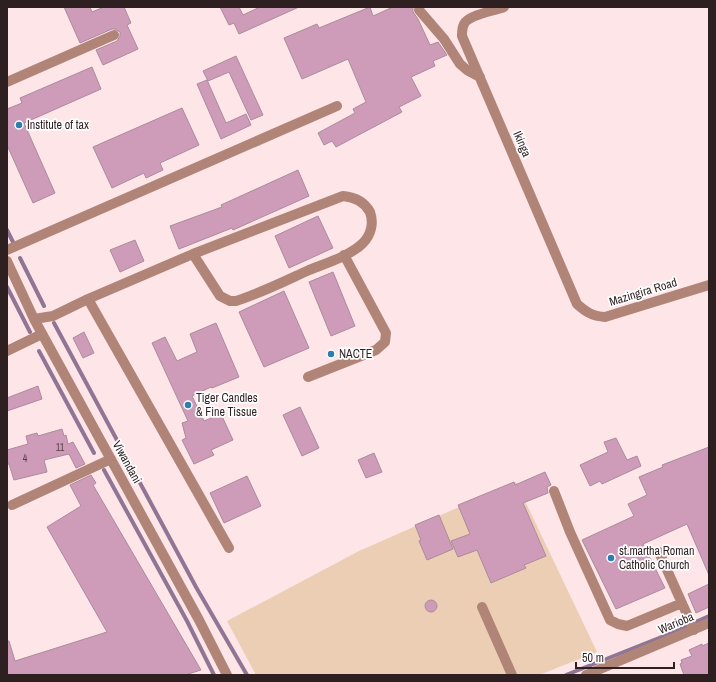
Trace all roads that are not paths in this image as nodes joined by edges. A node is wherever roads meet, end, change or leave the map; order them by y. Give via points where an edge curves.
1 (504, 7) edge
2 (419, 10) dead end
3 (114, 36) dead end
4 (480, 77) junction
5 (7, 82) edge
6 (337, 106) dead end
7 (7, 250) edge
8 (193, 254) junction
9 (344, 255) junction
10 (7, 261) edge
11 (709, 285) edge
12 (88, 299) junction
13 (585, 311) joint
14 (34, 319) junction
15 (42, 334) junction
16 (7, 350) edge
17 (308, 377) dead end
18 (111, 458) junction
19 (554, 492) dead end
20 (12, 505) dead end
21 (229, 548) dead end
22 (659, 552) dead end
23 (682, 604) junction
24 (482, 607) dead end
25 (709, 623) edge
26 (694, 630) junction
27 (592, 674) edge
28 (226, 675) edge
29 (512, 675) edge

1 - 4 street, Ikinga via 471,17 464,23 462,36
2 - 4 street via 444,39 460,64
3 - 5 street
4 - 13 street, Ikinga via 577,304
6 - 7 street
8 - 9 street via 220,296 230,301 241,299
8 - 9 street via 343,196 362,203 370,213 372,222 368,238 362,245
8 - 12 street
9 - 17 street via 386,333 385,342 376,350
10 - 14 street, Viwandani
11 - 13 street, Mazingira Road via 605,317 594,316
12 - 14 street via 53,316
12 - 21 street
14 - 15 street, Viwandani
15 - 16 street
15 - 18 street, Viwandani
18 - 20 street
18 - 28 street, Viwandani
19 - 23 street via 610,620 626,626
22 - 23 street
23 - 26 street
24 - 29 street
25 - 26 street, Warioba
26 - 27 street, Warioba

